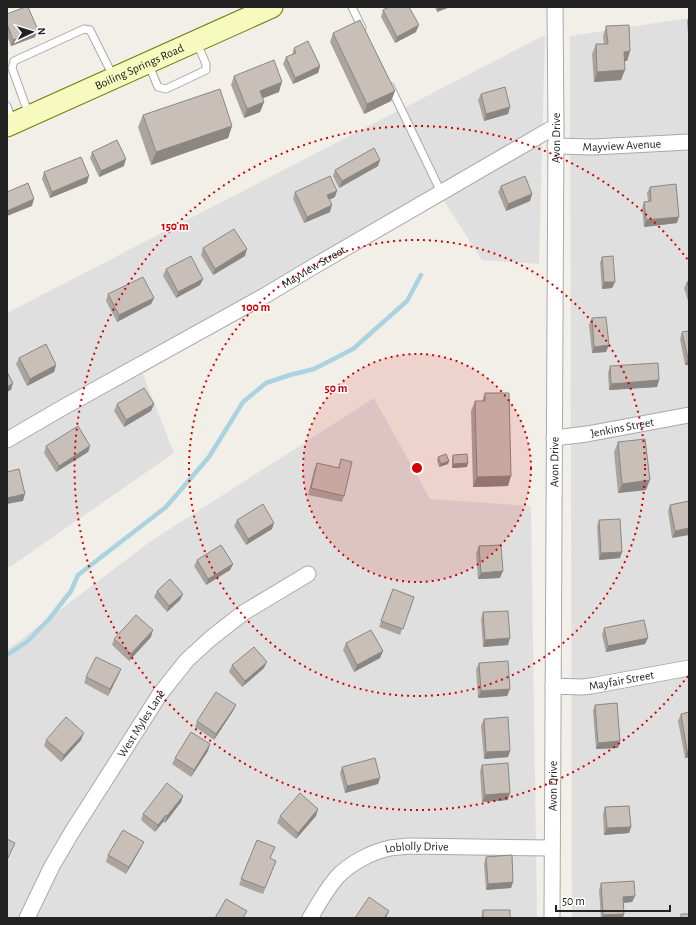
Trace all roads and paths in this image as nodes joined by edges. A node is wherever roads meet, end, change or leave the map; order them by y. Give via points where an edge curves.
1 (272, 7) edge
2 (352, 7) edge
3 (555, 7) edge
4 (366, 36) edge
5 (196, 42) junction
6 (148, 63) junction
7 (114, 78) junction
8 (386, 78) edge
9 (14, 118) edge
10 (556, 126) junction
11 (689, 142) edge
12 (555, 146) junction
13 (441, 192) junction
14 (689, 415) edge
15 (554, 438) junction
16 (7, 440) edge
17 (308, 574) dead end
18 (689, 668) edge
19 (553, 686) junction
20 (552, 848) junction
21 (27, 918) edge
22 (310, 918) edge
23 (552, 918) edge

1 - 5 main road, Boiling Springs Road
2 - 4 lane
3 - 10 street, Avon Drive
5 - 6 main road, Boiling Springs Road
5 - 6 lane via 206,64 206,70 166,89 158,87
6 - 7 main road, Boiling Springs Road
7 - 9 main road, Boiling Springs Road
7 - 9 lane via 90,30 84,29 14,61
8 - 13 lane
10 - 12 street, Avon Drive
10 - 13 street, Mayview Street
11 - 12 street, Mayview Avenue via 593,147
12 - 15 street, Avon Drive
13 - 16 street, Mayview Street via 266,295
14 - 15 street, Jenkins Street
15 - 19 street, Avon Drive
17 - 21 street, West Myles Lane via 243,612 186,660 160,694 72,832
18 - 19 street, Mayfair Street via 591,686
19 - 20 street, Avon Drive
20 - 22 street, Loblolly Drive via 389,848 370,854 338,877
20 - 23 street, Avon Drive

